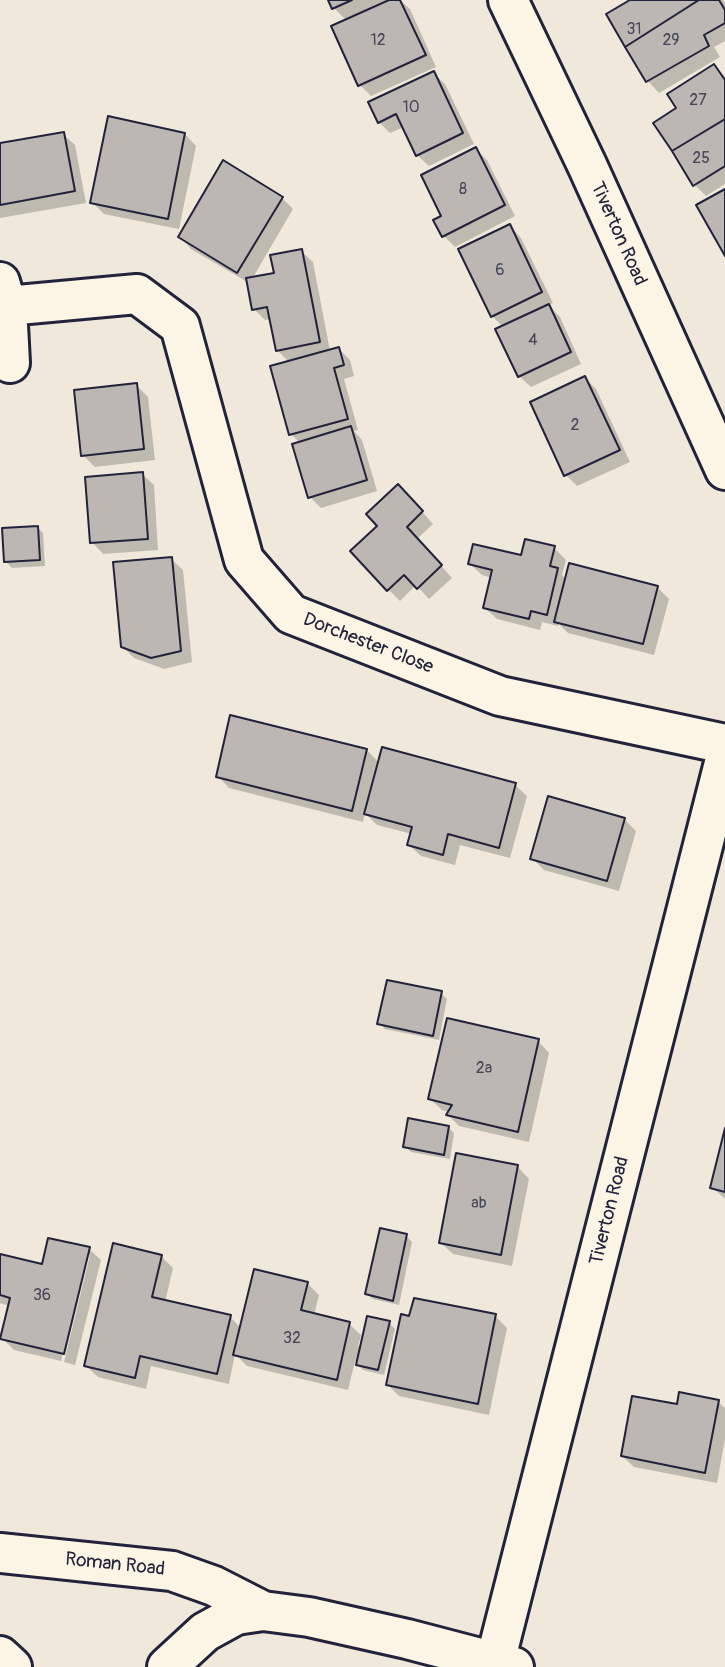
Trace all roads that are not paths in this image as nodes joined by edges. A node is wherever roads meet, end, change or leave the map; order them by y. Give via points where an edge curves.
1 (508, 0) edge
2 (3, 293) edge
3 (10, 363) dead end
4 (725, 470) edge
5 (725, 744) edge
6 (725, 759) edge
7 (0, 1553) edge
8 (263, 1611) junction
9 (0, 1656) edge
10 (505, 1664) edge
11 (12, 1667) edge
12 (167, 1667) edge

1 - 4 street, Tiverton Road
2 - 3 street, Dorchester Close
2 - 5 street, Dorchester Close via 137,294 180,326 244,560 291,614 500,696
6 - 10 street, Tiverton Road
7 - 8 street, Roman Road via 172,1571
8 - 10 street, Roman Road via 309,1617
8 - 12 street, Roman Road via 236,1615 205,1632
9 - 11 street

